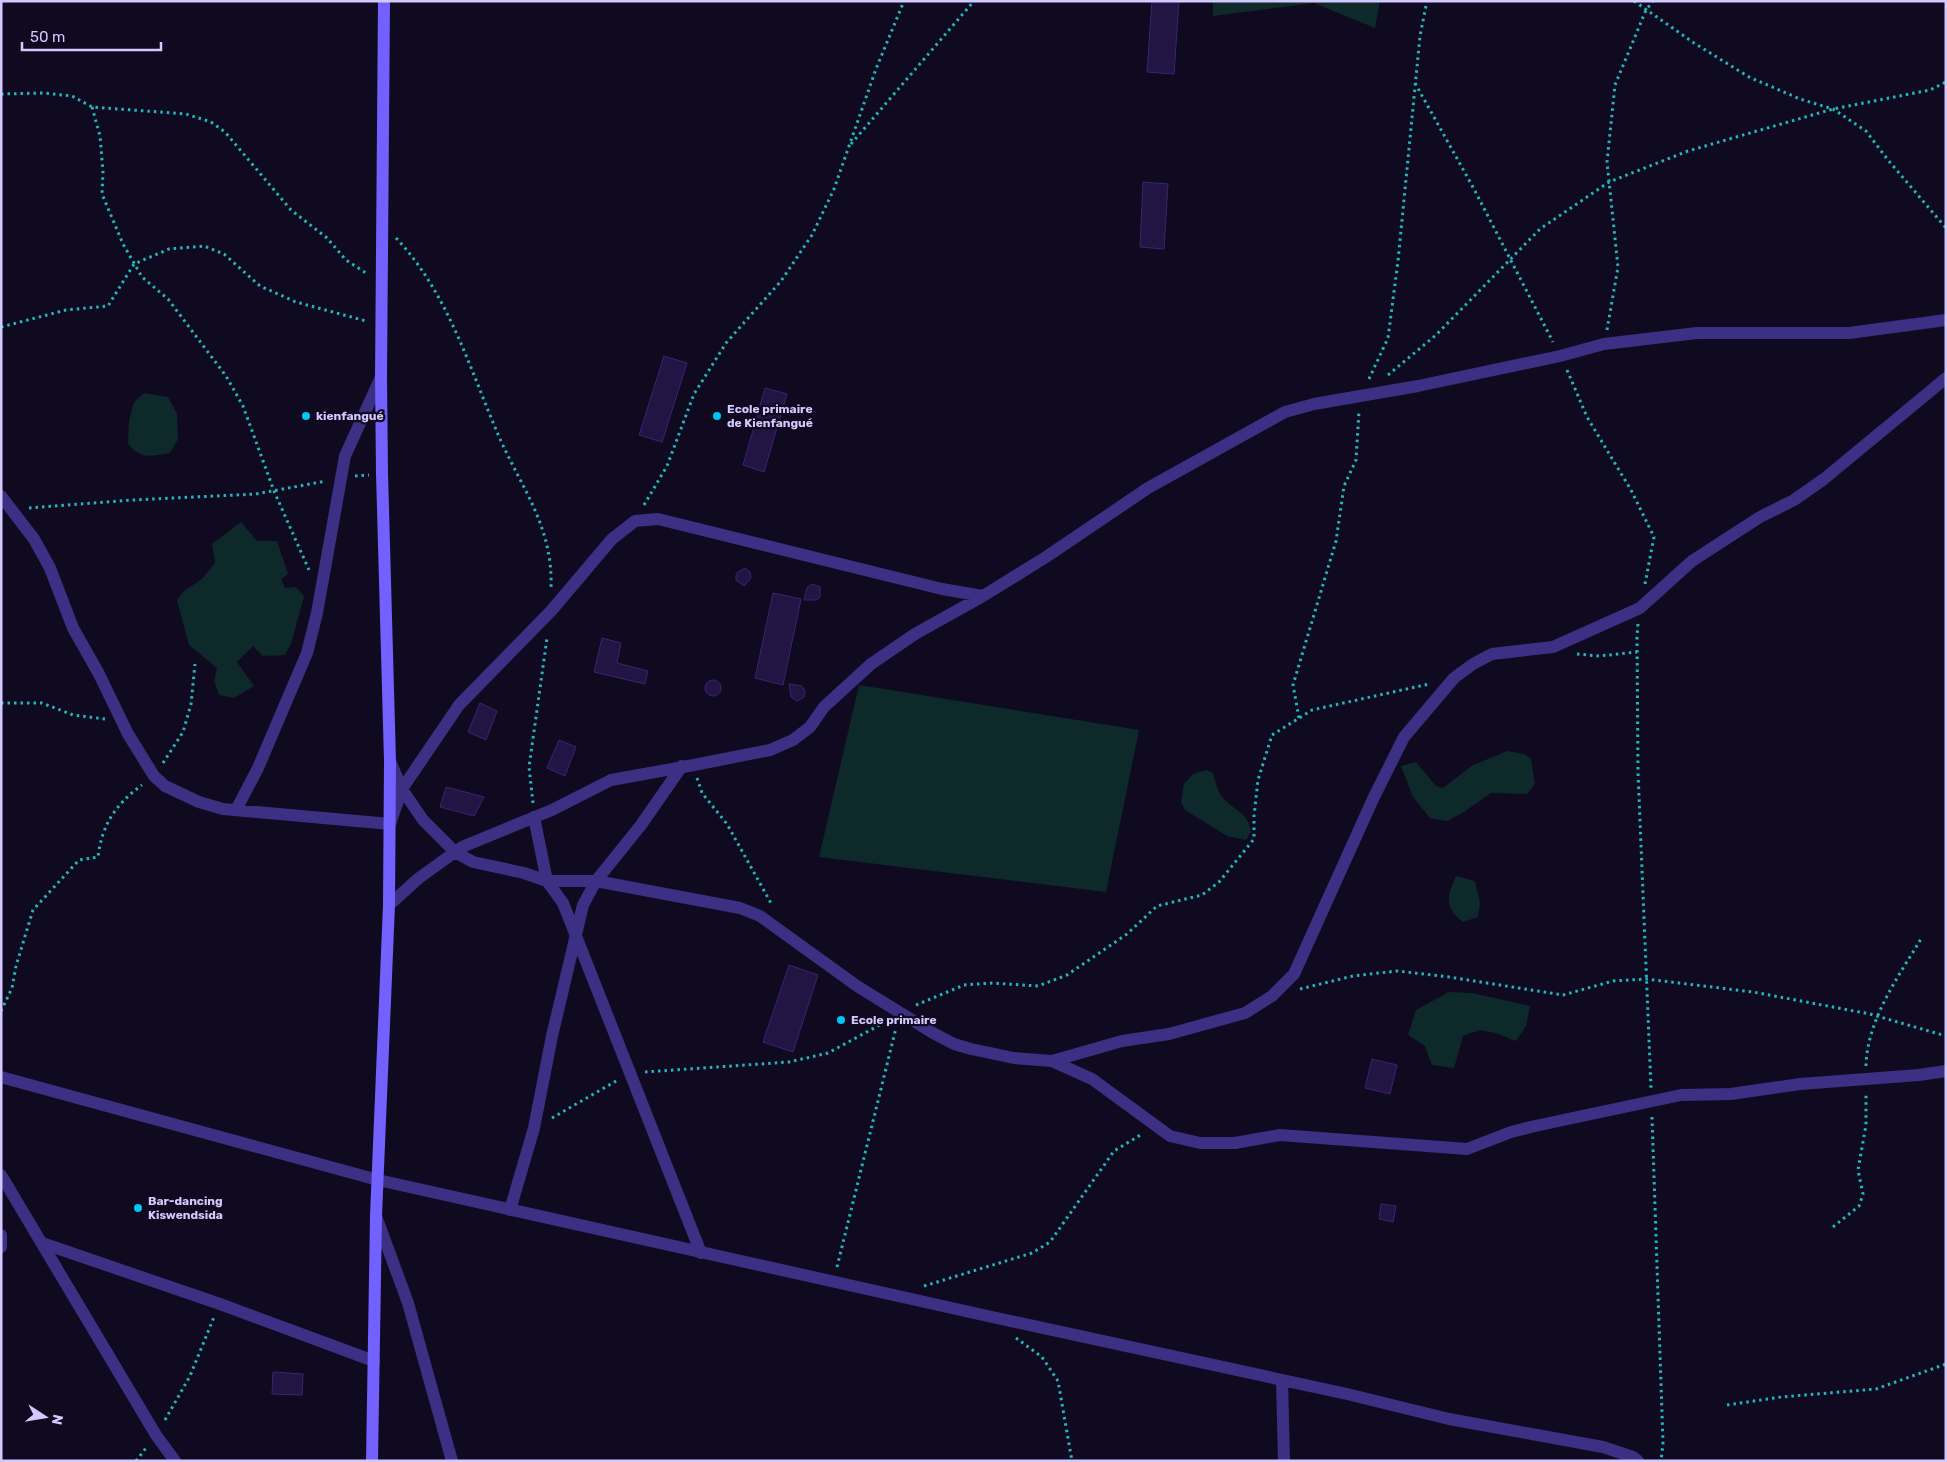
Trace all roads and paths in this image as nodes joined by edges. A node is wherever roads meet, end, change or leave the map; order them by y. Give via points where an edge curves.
1 (904, 1) edge
2 (974, 1) edge
3 (1427, 1) edge
4 (1634, 1) edge
5 (1653, 1) edge
6 (384, 2) edge
7 (1646, 10) junction
8 (1946, 82) edge
9 (1415, 83) junction
10 (1, 94) edge
11 (92, 107) junction
12 (1833, 109) junction
13 (849, 146) junction
14 (1609, 182) junction
15 (382, 223) junction
16 (1946, 228) edge
17 (1510, 259) junction
18 (134, 264) junction
19 (381, 283) junction
20 (1946, 320) edge
21 (381, 326) junction
22 (1, 327) edge
23 (1604, 344) junction
24 (1560, 356) junction
25 (381, 377) junction
26 (1383, 378) dead end
27 (1946, 378) edge
28 (1360, 397) junction
29 (382, 473) junction
30 (341, 478) junction
31 (274, 491) junction
32 (1, 496) edge
33 (12, 509) junction
34 (635, 521) junction
35 (320, 594) junction
36 (983, 596) junction
37 (1640, 608) junction
38 (551, 611) junction
39 (1553, 647) junction
40 (1637, 652) junction
41 (195, 664) dead end
42 (1454, 678) junction
43 (1, 703) edge
44 (1299, 718) junction
45 (106, 719) dead end
46 (390, 761) junction
47 (688, 766) junction
48 (154, 776) junction
49 (402, 789) junction
50 (236, 810) junction
51 (534, 817) junction
52 (390, 824) junction
53 (455, 852) junction
54 (547, 881) junction
55 (596, 881) junction
56 (389, 905) junction
57 (775, 910) dead end
58 (577, 934) junction
59 (1646, 979) junction
60 (1299, 990) dead end
61 (1, 1011) edge
62 (900, 1014) junction
63 (1946, 1036) edge
64 (1052, 1061) junction
65 (1946, 1071) edge
66 (631, 1073) junction
67 (1, 1077) edge
68 (1651, 1100) junction
69 (534, 1128) junction
70 (1170, 1136) junction
71 (1, 1175) edge
72 (378, 1180) junction
73 (510, 1210) junction
74 (376, 1216) junction
75 (1, 1235) edge
76 (42, 1243) junction
77 (1, 1248) edge
78 (701, 1253) junction
79 (834, 1282) junction
80 (920, 1287) dead end
81 (220, 1304) junction
82 (1014, 1337) dead end
83 (374, 1361) junction
84 (1946, 1364) edge
85 (1282, 1380) junction
86 (1727, 1406) dead end
87 (156, 1436) junction
88 (136, 1461) edge
89 (174, 1461) edge
90 (372, 1461) edge
91 (452, 1461) edge
92 (1072, 1461) edge
93 (1284, 1461) edge
94 (1638, 1461) edge
95 (1661, 1461) edge

1 - 13 path
2 - 13 path
3 - 9 path
4 - 7 path
5 - 7 path
6 - 15 main road
7 - 12 path via 1749,77
7 - 14 path via 1615,85 1607,162
8 - 12 path via 1930,90
9 - 17 path
9 - 28 path via 1412,136 1388,338
10 - 11 path via 72,96
11 - 18 path via 100,136 102,194
11 - 19 path via 186,114 212,122 225,132 291,210 327,238 346,260
12 - 14 path via 1688,151
12 - 16 path via 1866,131
13 - 34 path via 834,189 812,234 781,281 726,343 694,394 667,466
14 - 17 path via 1540,229
14 - 23 path via 1618,267
15 - 19 main road
15 - 38 path via 426,276 446,311 501,440 540,518 552,567
17 - 24 path
17 - 26 path via 1436,335
18 - 21 path via 169,249 204,246 224,254 260,286 287,298
18 - 22 path via 108,306 66,310
18 - 31 path via 142,276 168,299 226,376 243,406
19 - 21 main road
20 - 23 street via 1850,333 1697,333
21 - 25 main road
23 - 24 street
24 - 28 street
24 - 37 path via 1607,454 1631,490 1654,537
25 - 29 main road
25 - 30 street via 345,456
27 - 37 street via 1824,479 1692,561
28 - 36 street via 1285,412 1148,488
28 - 44 path via 1356,460 1344,486 1336,541 1293,685
29 - 30 path
29 - 46 main road
30 - 31 path
30 - 35 street
31 - 33 path
31 - 35 path
32 - 33 street
33 - 48 street via 50,568 73,628 128,734
34 - 36 street via 658,519 903,580
34 - 38 street via 612,539
35 - 50 street via 307,652 258,768
36 - 47 street via 915,634 871,664 824,707 810,727 793,740 770,750
37 - 39 street
37 - 40 path
38 - 49 street via 459,705
38 - 51 path via 529,767
39 - 40 path via 1599,656
39 - 42 street via 1492,654
40 - 59 path
41 - 48 path via 191,704 183,732
42 - 44 path via 1312,710
42 - 64 street via 1404,737 1294,974 1272,996 1246,1014 1169,1034 1122,1041
43 - 45 path via 42,703 73,715
44 - 62 path via 1272,736 1258,780 1254,839 1219,882 1202,895 1157,906 1127,934 1067,975 1038,986 964,985
46 - 49 street
46 - 52 main road
47 - 51 street via 610,780
47 - 55 street
47 - 57 path via 702,793 727,824
48 - 50 street via 165,786 199,802
48 - 61 path via 124,798 110,818 100,839 98,857 79,860 33,910 12,988
49 - 52 street
49 - 53 street via 423,820
50 - 52 street
51 - 53 street
51 - 54 street
52 - 56 main road
53 - 54 street via 473,862
53 - 56 street
54 - 55 street
54 - 58 street via 563,903
55 - 58 street via 583,905
55 - 62 street via 740,908 760,916
56 - 72 main road
58 - 66 street
58 - 69 street
59 - 60 path via 1613,982 1564,995 1397,971 1353,976
59 - 63 path via 1753,992 1870,1014
59 - 68 path
62 - 64 street via 954,1044 1014,1058
62 - 66 path via 828,1054 789,1062
62 - 79 path
64 - 70 street via 1092,1079
65 - 68 street
66 - 69 path
66 - 78 street
67 - 72 street
68 - 70 street via 1512,1132 1467,1149 1280,1134 1234,1143 1200,1143
68 - 95 path
69 - 73 street
70 - 80 path via 1142,1134 1114,1150 1050,1242 1032,1253
71 - 76 street
72 - 73 street
72 - 74 main road
73 - 78 street
74 - 83 main road
74 - 91 street via 408,1303
75 - 77 street
76 - 81 street
76 - 87 street
78 - 79 street
79 - 85 street
81 - 83 street
81 - 87 path via 190,1376
82 - 92 path via 1042,1357 1058,1381
83 - 90 main road
84 - 86 path via 1876,1389 1781,1397
85 - 93 street
85 - 94 street via 1449,1419 1603,1447
87 - 88 path
87 - 89 street

